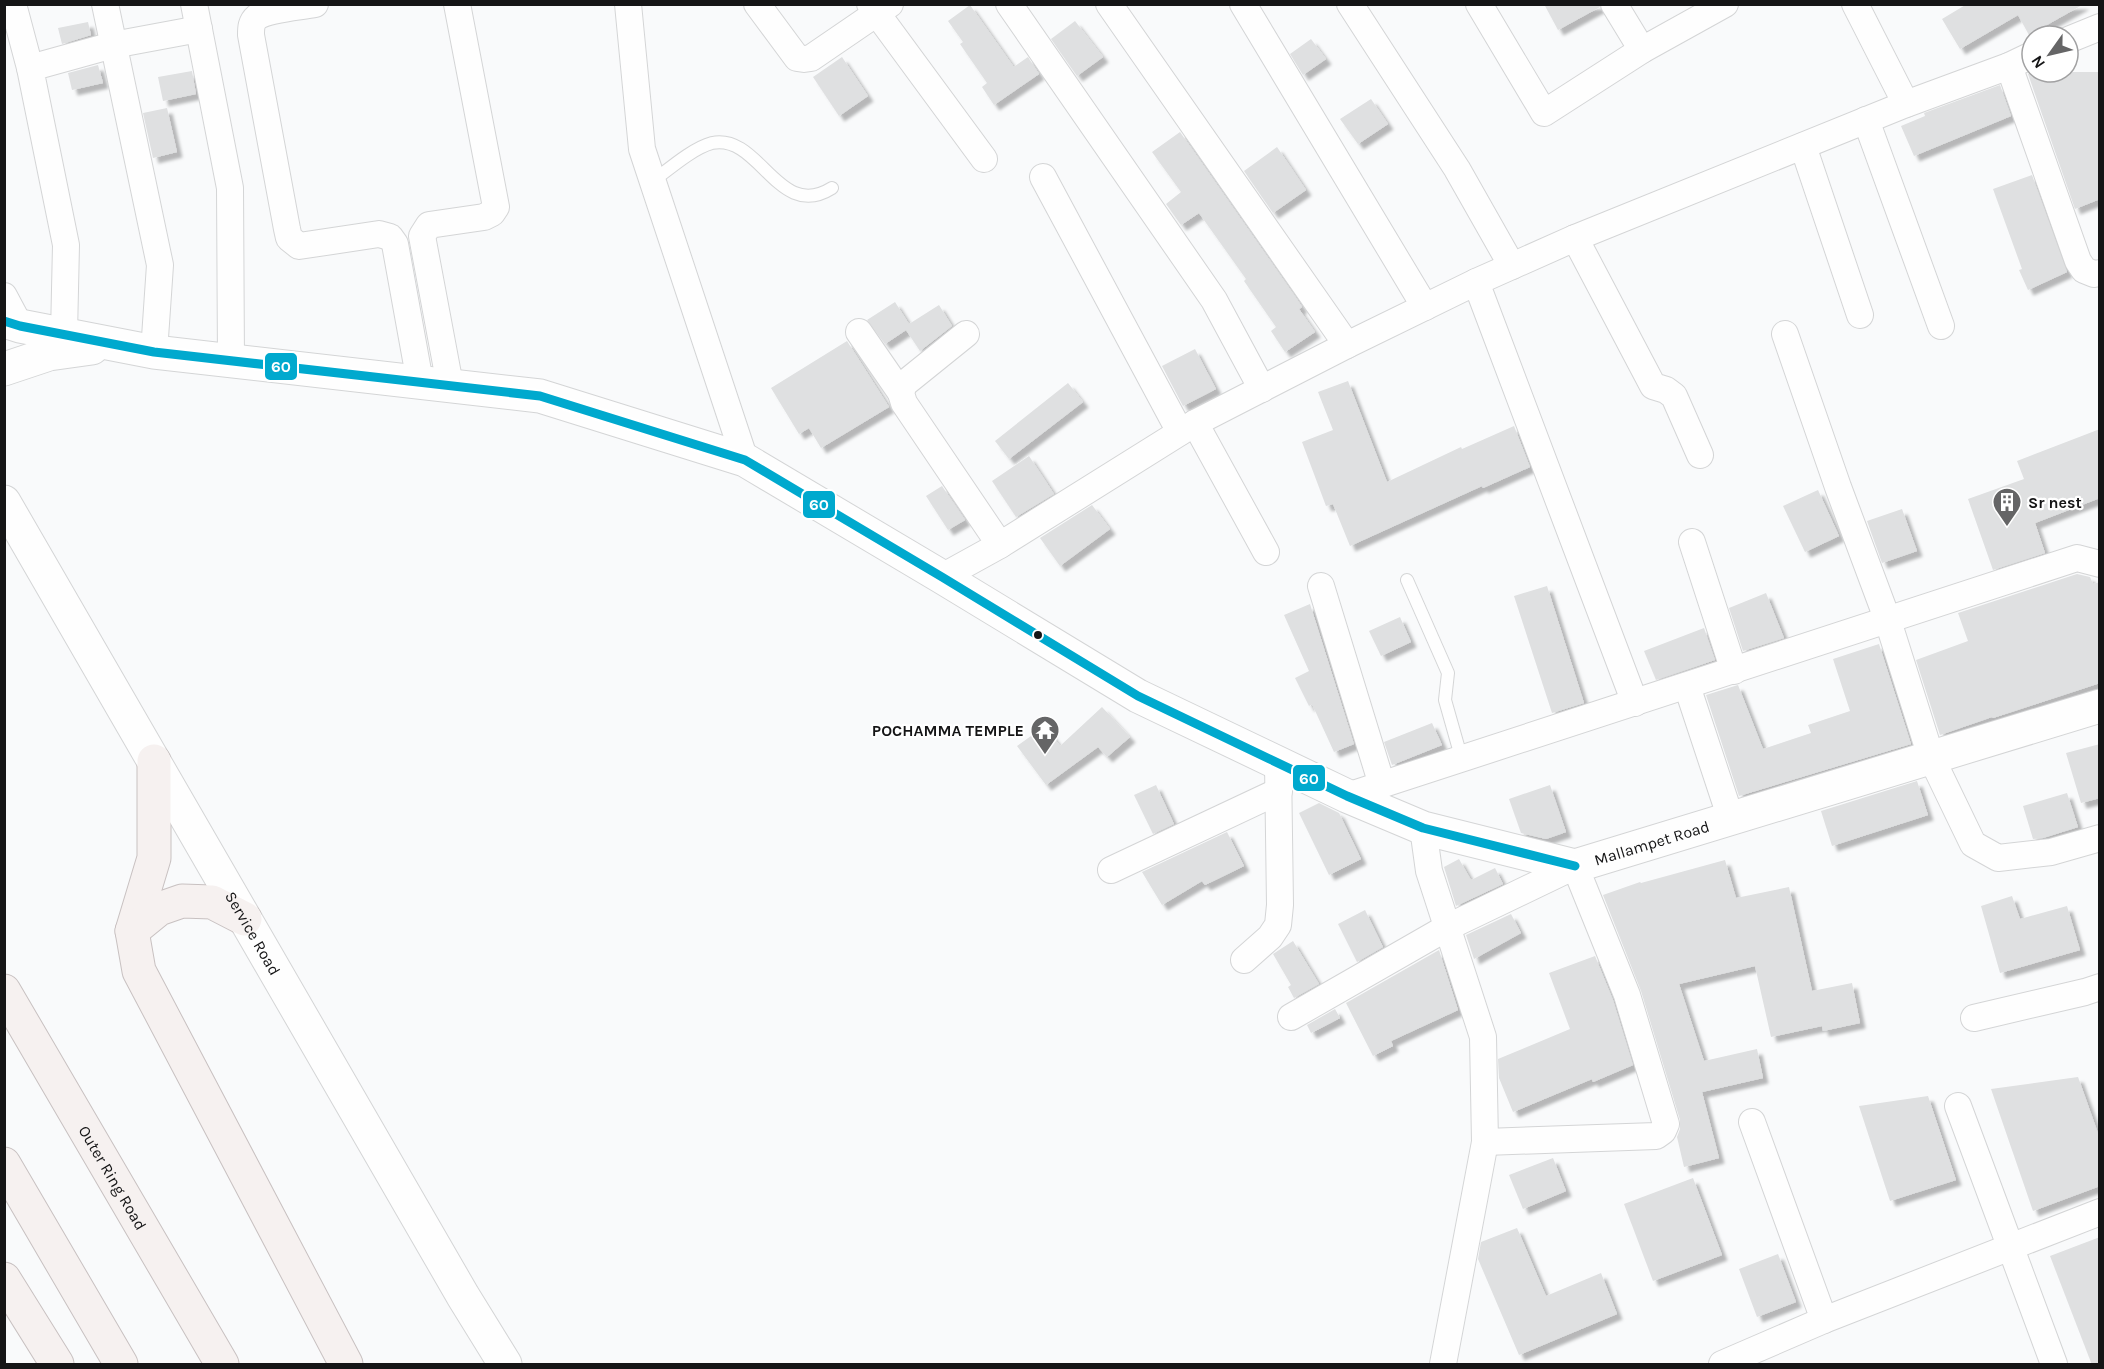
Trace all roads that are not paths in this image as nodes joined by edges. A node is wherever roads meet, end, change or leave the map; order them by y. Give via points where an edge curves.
1 (13, 4) edge
2 (105, 4) edge
3 (194, 4) edge
4 (315, 4) edge
5 (457, 4) edge
6 (628, 4) edge
7 (757, 4) edge
8 (1009, 4) edge
9 (1108, 4) edge
10 (1243, 4) edge
11 (1350, 4) edge
12 (1479, 4) edge
13 (1614, 4) edge
14 (1725, 4) edge
15 (1855, 4) edge
16 (879, 8) edge
17 (2100, 27) edge
18 (199, 29) junction
19 (2080, 35) edge
20 (113, 45) junction
21 (1642, 50) junction
22 (2020, 61) edge
23 (2009, 66) junction
24 (30, 68) junction
25 (1906, 104) junction
26 (1866, 120) junction
27 (1803, 146) junction
28 (984, 159) dead end
29 (1043, 177) dead end
30 (653, 181) junction
31 (832, 188) dead end
32 (1575, 238) junction
33 (1512, 266) junction
34 (2100, 273) edge
35 (1476, 282) junction
36 (4, 296) edge
37 (1425, 307) junction
38 (1860, 315) dead end
39 (12, 323) edge
40 (1941, 326) dead end
41 (859, 332) dead end
42 (64, 334) junction
43 (966, 334) dead end
44 (1785, 334) dead end
45 (114, 344) junction
46 (1347, 345) junction
47 (154, 352) junction
48 (231, 361) junction
49 (4, 369) edge
50 (435, 384) junction
51 (1262, 388) junction
52 (902, 393) junction
53 (1187, 428) junction
54 (1700, 455) dead end
55 (745, 460) junction
56 (4, 502) edge
57 (1692, 542) dead end
58 (1000, 545) junction
59 (1266, 552) dead end
60 (2100, 564) edge
61 (942, 577) junction
62 (1407, 580) dead end
63 (1321, 586) dead end
64 (1888, 621) junction
65 (1734, 671) junction
66 (1687, 686) junction
67 (1635, 703) junction
68 (2100, 706) edge
69 (1931, 757) junction
70 (1462, 760) junction
71 (154, 761) junction
72 (1279, 778) junction
73 (1382, 785) junction
74 (1347, 796) junction
75 (1731, 819) junction
76 (1423, 828) junction
77 (2100, 838) edge
78 (1575, 866) junction
79 (1112, 870) dead end
80 (245, 919) junction
81 (1449, 927) junction
82 (132, 931) junction
83 (1244, 960) dead end
84 (2100, 987) edge
85 (4, 991) edge
86 (1291, 1017) dead end
87 (1974, 1018) dead end
88 (1958, 1106) dead end
89 (1752, 1122) dead end
90 (1485, 1142) junction
91 (4, 1164) edge
92 (2100, 1212) edge
93 (2011, 1246) junction
94 (4, 1279) edge
95 (1824, 1320) junction
96 (57, 1365) edge
97 (121, 1365) edge
98 (222, 1365) edge
99 (346, 1365) edge
100 (505, 1365) edge
101 (1443, 1365) edge
102 (1722, 1365) edge
103 (2054, 1365) edge

1 - 24 street
2 - 20 street
3 - 18 street
4 - 50 street via 256,17 251,26 286,230 299,246 379,234 390,237
5 - 50 street via 496,207 484,217 429,225 422,236
6 - 30 street via 642,148
7 - 16 street via 798,58 804,59
8 - 51 street via 1214,300
9 - 46 street
10 - 37 street
11 - 33 street via 1452,160
12 - 21 street via 1544,113
13 - 21 street
14 - 21 street
15 - 25 street
16 - 28 street
17 - 19 street
18 - 20 street
18 - 48 street via 230,188
20 - 24 street
20 - 47 street via 160,265
22 - 23 street
23 - 25 street
23 - 34 street via 2078,261 2084,270
24 - 42 street via 66,245
25 - 26 street
26 - 27 street
26 - 40 street
27 - 32 street
27 - 38 street
29 - 53 street
30 - 31 lane via 700,148 727,143 744,152 790,192 807,197
30 - 55 street
32 - 33 street
32 - 54 street via 1653,386 1674,396
33 - 35 street
35 - 37 street
35 - 67 street
36 - 39 street
37 - 46 street
39 - 42 main road, Mallampet Road
41 - 52 street
42 - 45 main road, Mallampet Road
43 - 52 street via 904,384
44 - 64 street
45 - 47 main road, Mallampet Road
45 - 49 main road via 49,354
46 - 51 street
47 - 48 main road, Mallampet Road
48 - 50 main road, Mallampet Road
50 - 55 main road, Mallampet Road via 540,396
51 - 53 street
52 - 58 street via 904,403
53 - 58 street
53 - 59 street
55 - 61 main road, Mallampet Road
56 - 71 main road, Service Road
57 - 65 street
58 - 61 street
60 - 64 street via 2077,558
61 - 72 main road, Mallampet Road
62 - 70 lane via 1448,673 1445,700
63 - 73 street
64 - 65 street
64 - 69 street
65 - 66 street
66 - 67 street
66 - 75 street
67 - 70 street
68 - 69 main road, Mallampet Road
69 - 75 main road, Mallampet Road
69 - 77 street via 1973,844 1998,858 2050,852
70 - 73 street
71 - 80 main road, Service Road
71 - 82 highway via 154,858
72 - 74 main road, Mallampet Road
72 - 79 street
72 - 83 street via 1278,925
73 - 74 street
74 - 76 main road, Mallampet Road
75 - 78 main road, Mallampet Road
76 - 78 main road, Mallampet Road
76 - 81 street via 1429,871
78 - 81 street
78 - 90 street via 1627,995 1666,1124 1664,1131 1656,1136
80 - 82 highway via 212,902 182,901 159,909
80 - 100 main road, Service Road
81 - 86 street
81 - 90 street via 1483,1037
82 - 99 highway via 139,971
84 - 87 street
85 - 98 highway, Outer Ring Road
88 - 93 street
89 - 95 street
90 - 101 street
91 - 97 highway
92 - 93 street
93 - 95 street
93 - 103 street
94 - 96 highway
95 - 102 street

